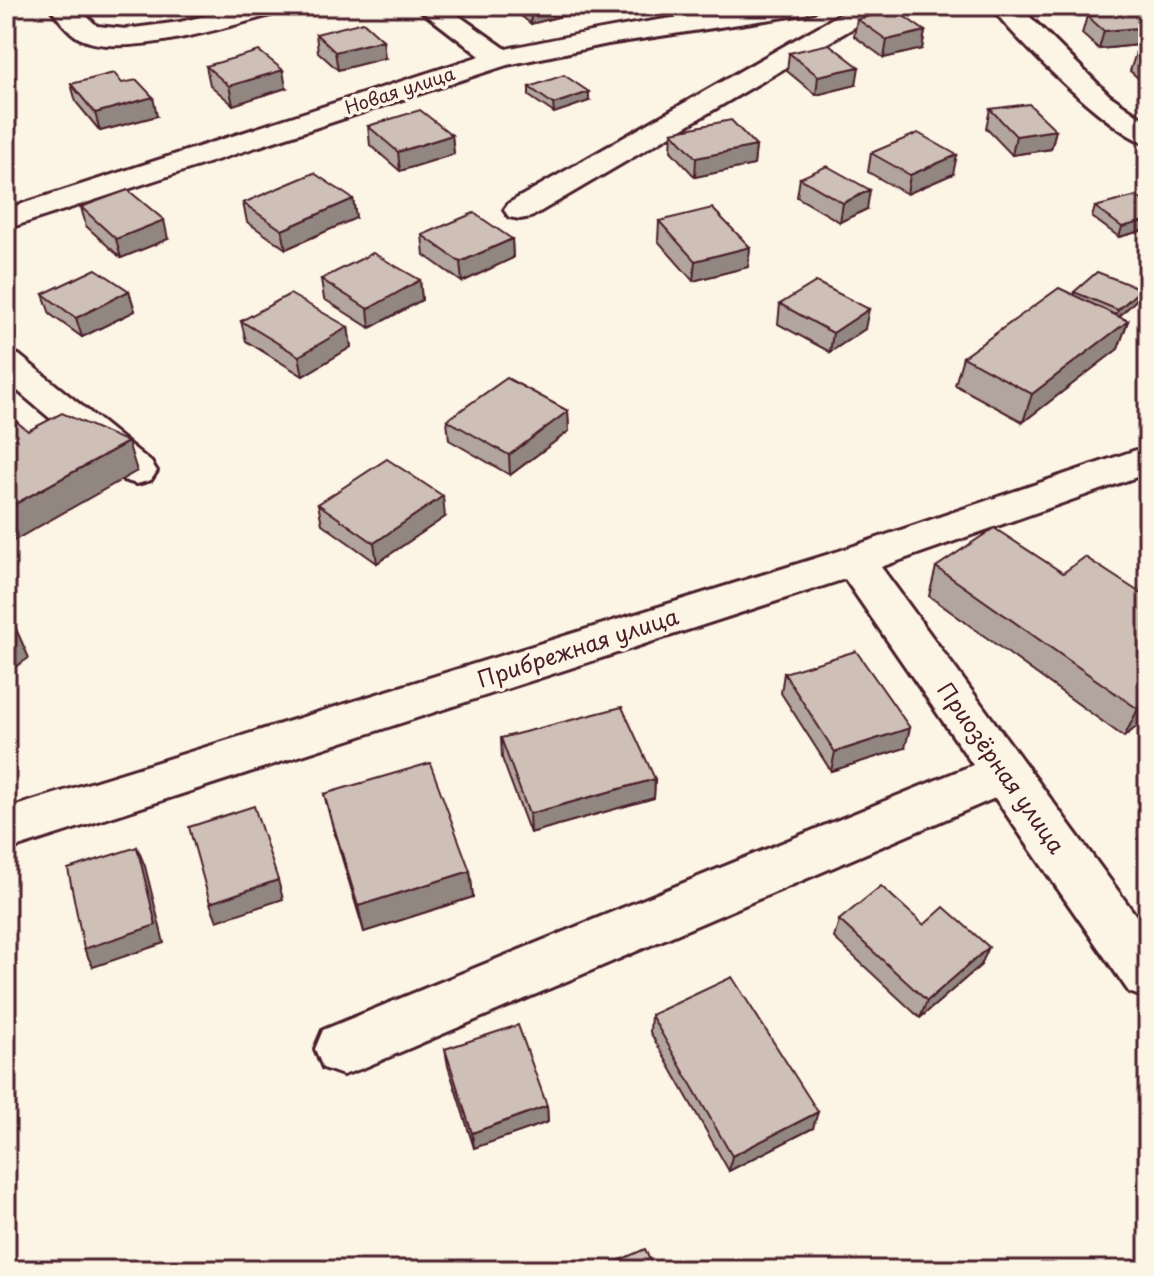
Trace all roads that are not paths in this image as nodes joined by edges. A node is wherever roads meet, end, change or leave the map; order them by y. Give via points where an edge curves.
1 (62, 6) edge
2 (276, 6) edge
3 (428, 6) edge
4 (805, 6) edge
5 (873, 6) edge
6 (1004, 6) edge
7 (501, 58) junction
8 (1148, 135) edge
9 (520, 210) dead end
10 (6, 219) edge
11 (6, 363) edge
12 (1148, 459) edge
13 (137, 471) dead end
14 (854, 561) junction
15 (1004, 773) junction
16 (6, 830) edge
17 (1148, 975) edge
18 (343, 1049) dead end

1 - 2 street via 89,33 115,37 147,36
3 - 7 street
4 - 7 street, Новая улица
5 - 9 street
6 - 8 street via 1099,101
7 - 10 street, Новая улица
11 - 13 street
12 - 14 street, Прибрежная улица
14 - 15 street, Приозёрная улица
14 - 16 street, Прибрежная улица
15 - 17 street, Приозёрная улица
15 - 18 street

